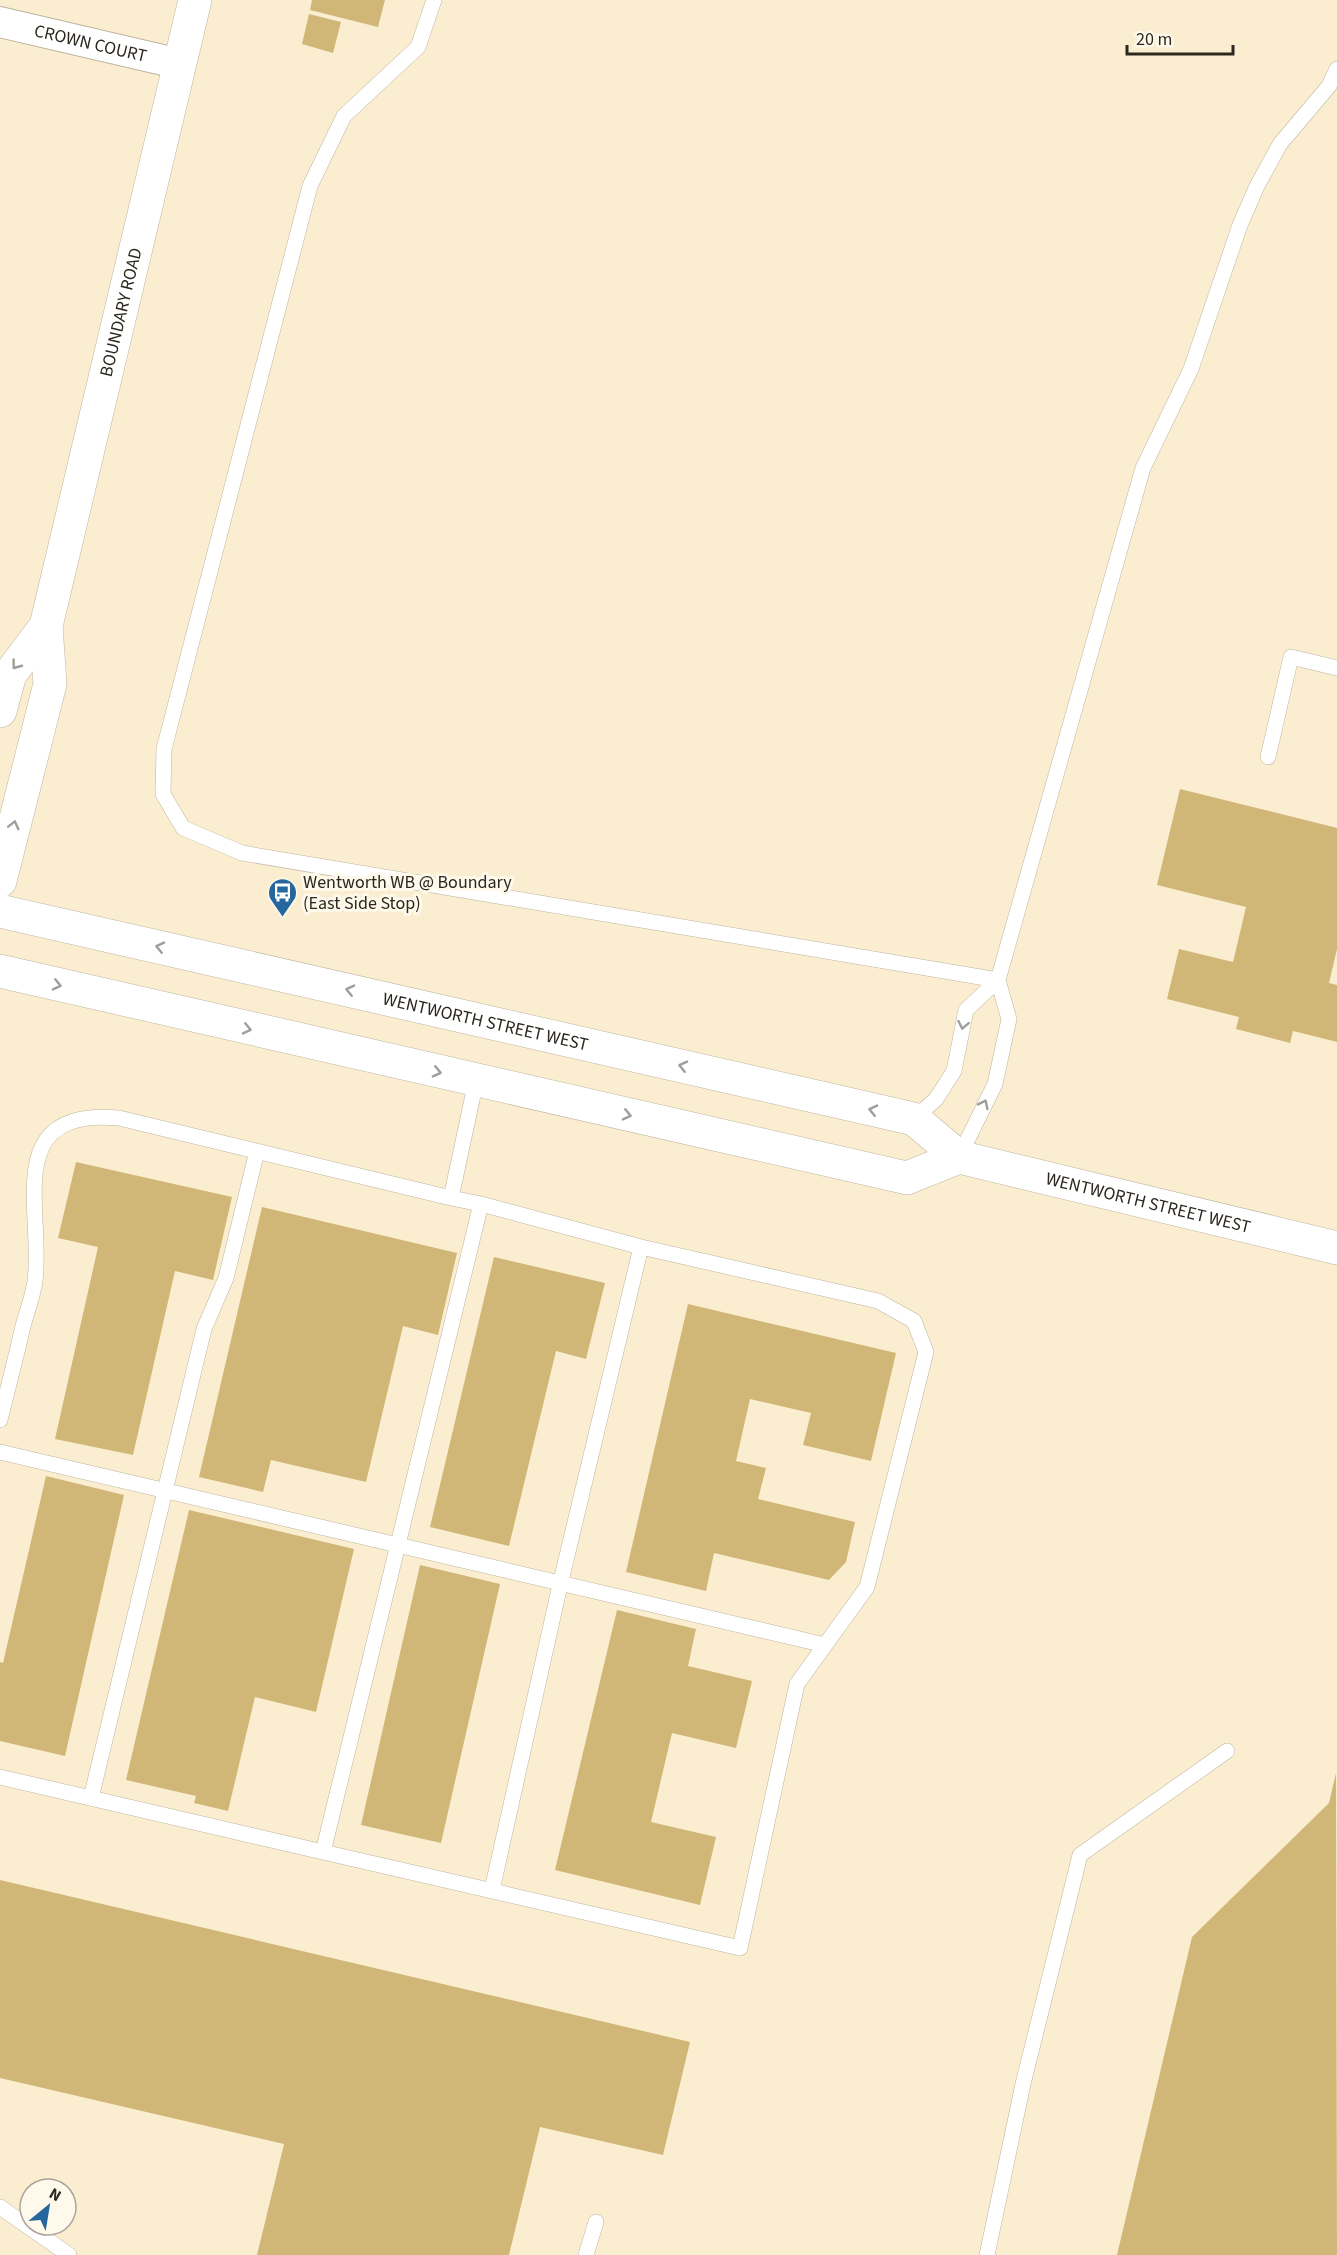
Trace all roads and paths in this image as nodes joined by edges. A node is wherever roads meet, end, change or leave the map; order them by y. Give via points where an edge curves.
1 (195, 0) edge
2 (435, 0) edge
3 (0, 22) edge
4 (180, 64) junction
5 (1337, 69) edge
6 (46, 626) junction
7 (1337, 668) edge
8 (0, 711) edge
9 (1268, 757) dead end
10 (0, 881) edge
11 (0, 911) edge
12 (0, 971) edge
13 (998, 980) junction
14 (476, 1082) junction
15 (914, 1119) junction
16 (257, 1151) junction
17 (959, 1157) junction
18 (452, 1198) junction
19 (481, 1204) junction
20 (641, 1247) junction
21 (1337, 1248) edge
22 (0, 1419) edge
23 (0, 1452) edge
24 (165, 1491) junction
25 (397, 1547) junction
26 (560, 1585) junction
27 (825, 1645) junction
28 (1227, 1751) dead end
29 (0, 1777) edge
30 (91, 1798) junction
31 (323, 1852) junction
32 (492, 1890) junction
33 (0, 2207) edge
34 (596, 2222) dead end
35 (69, 2255) edge
36 (586, 2255) edge
37 (987, 2255) edge

1 - 4 main road, BOUNDARY ROAD
2 - 13 lane via 418,47 345,116 310,186 164,749 163,794 183,828 243,853
3 - 4 street, CROWN COURT
4 - 6 main road, BOUNDARY ROAD
5 - 13 lane via 1329,86 1280,144 1257,186 1191,369 1143,468
6 -> 8 main road, BOUNDARY ROAD via 10,674
10 -> 6 main road, BOUNDARY ROAD via 50,684
7 - 9 lane via 1292,657
15 -> 11 main road, WENTWORTH STREET WEST
12 -> 14 main road
13 -> 15 lane via 966,1010 954,1071 936,1099
17 -> 13 lane via 995,1084 1009,1019
14 -> 17 main road via 907,1178
14 - 18 lane
15 - 17 main road, WENTWORTH STREET WEST
16 - 18 lane
16 - 22 lane via 92,1115 65,1123 49,1135 40,1149 33,1175 35,1280
16 - 24 lane via 226,1278 204,1329
17 - 21 main road, WENTWORTH STREET WEST
18 - 19 lane
19 - 20 lane
19 - 25 lane
20 - 26 lane
20 - 27 lane via 878,1301 914,1321 926,1352 867,1587
23 - 24 lane
24 - 25 lane
24 - 30 lane
25 - 26 lane
25 - 31 lane
26 - 27 lane
26 - 32 lane
27 - 32 lane via 796,1684 740,1948
28 - 37 lane via 1080,1855 1023,2084
29 - 30 lane
30 - 31 lane
31 - 32 lane
33 - 35 lane
34 - 36 lane

